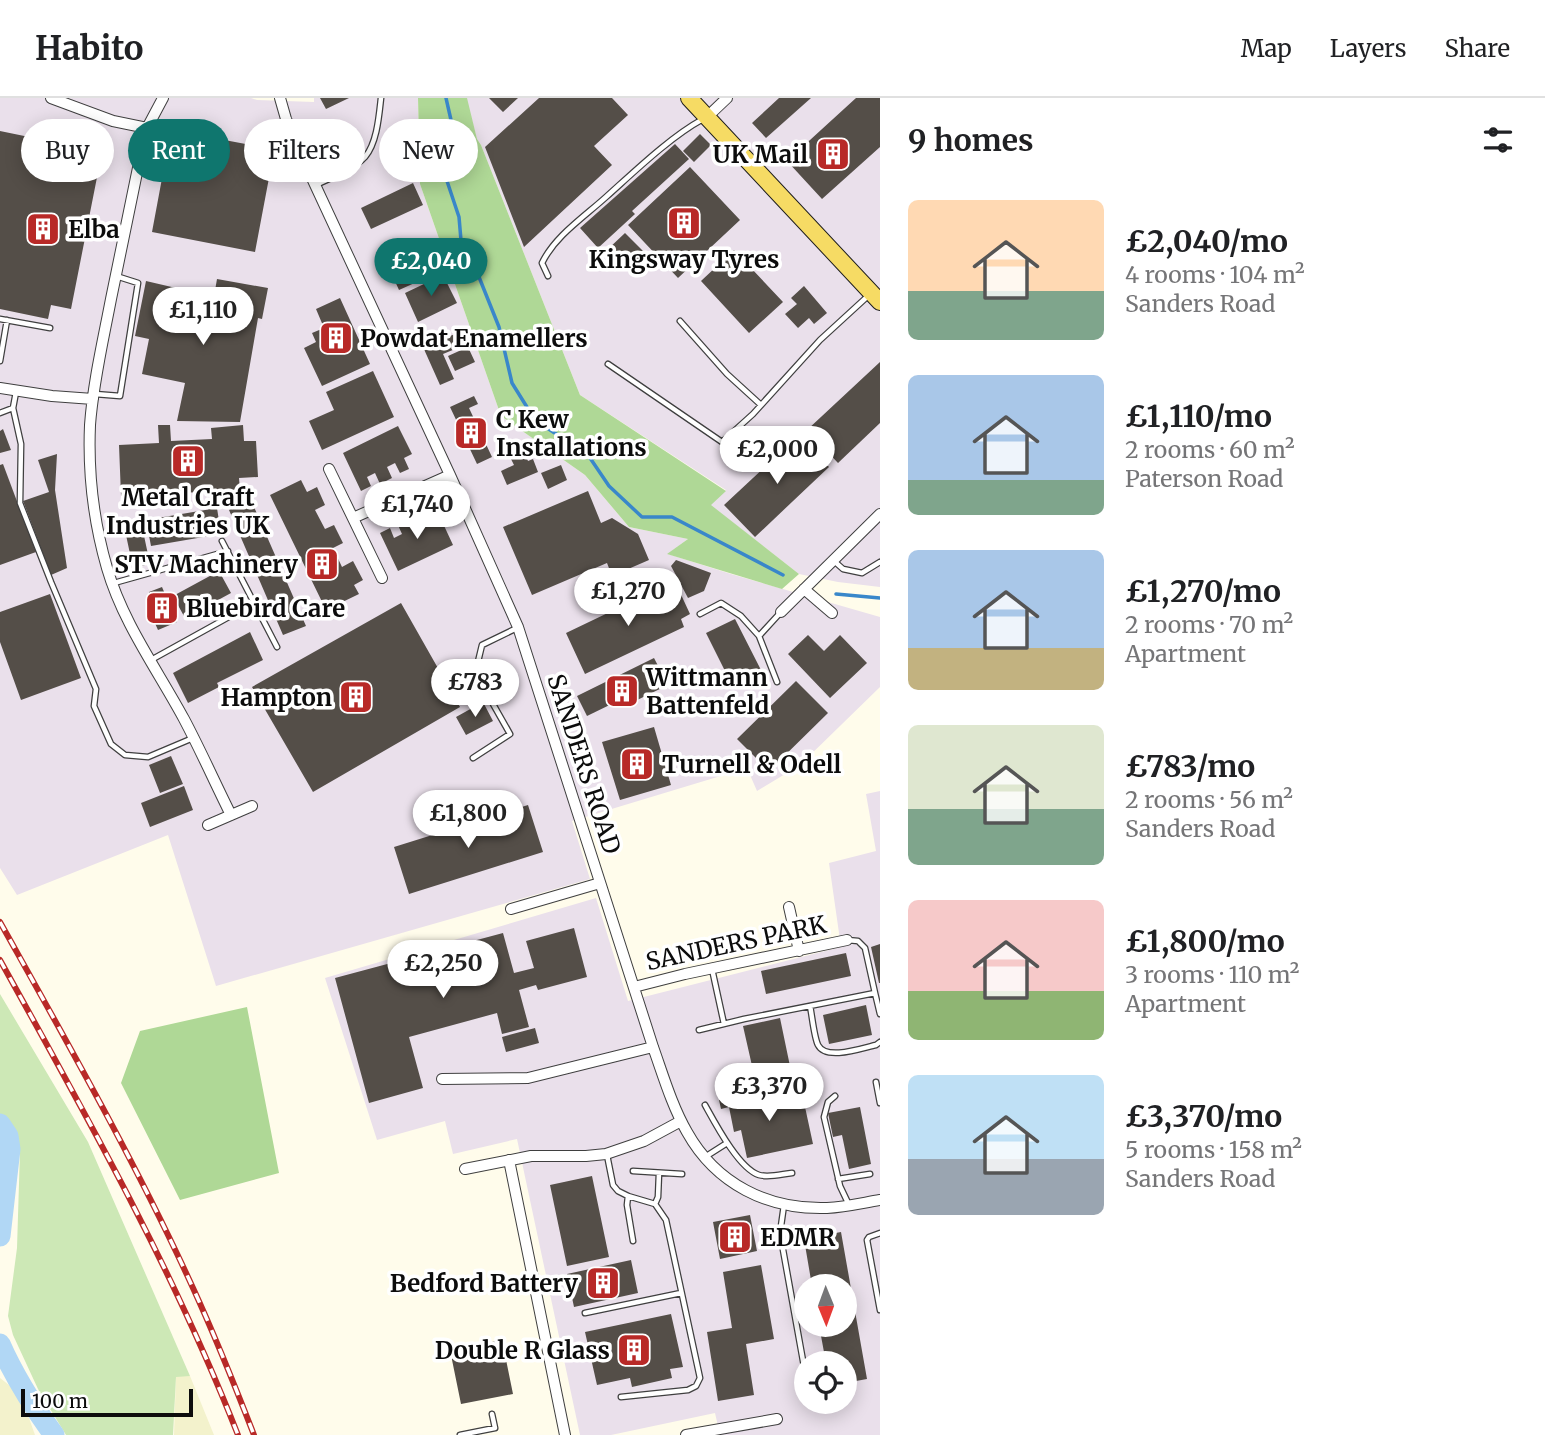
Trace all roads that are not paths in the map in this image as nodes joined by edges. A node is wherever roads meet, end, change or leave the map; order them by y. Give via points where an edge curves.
1 (51, 98) edge
2 (163, 98) edge
3 (280, 98) edge
4 (381, 98) edge
5 (689, 98) edge
6 (727, 98) edge
7 (707, 117) junction
8 (152, 119) edge
9 (128, 124) edge
10 (135, 182) edge
11 (316, 186) junction
12 (116, 276) junction
13 (548, 276) dead end
14 (876, 298) edge
15 (0, 319) edge
16 (7, 320) junction
17 (680, 321) dead end
18 (50, 328) dead end
19 (0, 361) edge
20 (608, 364) dead end
21 (0, 388) edge
22 (16, 392) junction
23 (93, 396) junction
24 (761, 405) junction
25 (13, 408) junction
26 (0, 413) edge
27 (329, 469) dead end
28 (450, 475) junction
29 (880, 514) edge
30 (353, 518) junction
31 (222, 541) dead end
32 (228, 551) junction
33 (833, 561) junction
34 (880, 562) edge
35 (382, 578) dead end
36 (113, 584) junction
37 (804, 589) junction
38 (254, 603) junction
39 (781, 611) joint
40 (700, 614) dead end
41 (832, 614) dead end
42 (518, 627) junction
43 (759, 636) junction
44 (276, 647) dead end
45 (150, 660) junction
46 (778, 682) dead end
47 (193, 738) junction
48 (473, 758) dead end
49 (252, 806) dead end
50 (231, 815) junction
51 (208, 825) dead end
52 (600, 883) junction
53 (789, 907) dead end
54 (511, 908) dead end
55 (847, 940) joint
56 (799, 951) junction
57 (712, 968) junction
58 (634, 987) junction
59 (875, 993) junction
60 (810, 1006) junction
61 (880, 1014) edge
62 (724, 1024) junction
63 (699, 1030) dead end
64 (880, 1042) edge
65 (653, 1047) junction
66 (442, 1079) dead end
67 (876, 1082) dead end
68 (835, 1096) dead end
69 (880, 1104) edge
70 (705, 1105) dead end
71 (681, 1121) junction
72 (727, 1143) junction
73 (606, 1154) junction
74 (704, 1158) junction
75 (509, 1160) junction
76 (465, 1169) dead end
77 (633, 1171) dead end
78 (659, 1173) junction
79 (792, 1173) dead end
80 (682, 1174) dead end
81 (870, 1174) dead end
82 (838, 1180) junction
83 (628, 1195) junction
84 (880, 1200) edge
85 (655, 1204) junction
86 (784, 1204) junction
87 (849, 1206) junction
88 (880, 1233) edge
89 (633, 1241) dead end
90 (681, 1293) junction
91 (880, 1310) edge
92 (585, 1313) dead end
93 (801, 1351) edge
94 (621, 1397) dead end
95 (492, 1414) dead end
96 (777, 1419) dead end
97 (726, 1432) edge
98 (460, 1435) edge
99 (565, 1435) edge
100 (686, 1435) edge

1 - 9 street
2 - 8 street
3 - 11 street, SANDERS ROAD
4 - 11 lane via 366,156
5 - 7 main road
6 - 7 street
7 - 13 lane via 670,142 562,237 542,263
7 - 14 main road
10 - 12 street
11 - 28 street, SANDERS ROAD
12 - 23 street
12 - 23 lane via 138,283 120,396
14 - 24 lane via 820,340
15 - 16 lane
16 - 18 lane
16 - 19 lane
17 - 24 lane
20 - 24 lane via 722,442
21 - 22 street
22 - 23 street
22 - 25 lane
23 - 36 street via 93,495
25 - 26 lane
25 - 47 lane via 21,444 20,503 96,689 94,706 111,744 124,755 148,757
27 - 30 street
28 - 30 street
28 - 42 street, SANDERS ROAD
29 - 33 street
30 - 35 street
31 - 32 lane
32 - 36 lane
32 - 38 lane
33 - 34 lane via 843,569 862,573
33 - 37 street
36 - 45 street
37 - 39 street
37 - 41 street
38 - 44 lane
38 - 45 lane
39 - 43 lane
40 - 43 lane via 721,603
42 - 48 lane via 482,645 476,670 510,734
42 - 52 street, SANDERS ROAD
43 - 46 lane
45 - 47 street
47 - 50 street
49 - 50 street
50 - 51 street
52 - 54 street
52 - 58 street, SANDERS ROAD
53 - 56 street
55 - 56 street, SANDERS PARK
55 - 59 lane via 858,941 865,948
56 - 57 street, SANDERS PARK
57 - 58 street, SANDERS PARK
57 - 62 lane
58 - 65 street, SANDERS ROAD
59 - 60 lane
59 - 61 lane
60 - 62 lane
60 - 64 lane via 823,1051 835,1054
62 - 63 lane
65 - 66 street via 528,1078
65 - 71 street, SANDERS ROAD
67 - 69 lane
68 - 82 lane via 824,1117
70 - 72 lane
71 - 73 street
71 - 74 street, SANDERS ROAD
72 - 74 lane
72 - 79 lane via 758,1175
73 - 75 street
73 - 83 lane via 613,1185
74 - 86 street, SANDERS ROAD via 747,1192
75 - 76 street
75 - 99 street
77 - 78 lane
78 - 80 lane
78 - 85 lane
81 - 82 lane
82 - 87 lane
83 - 85 lane
83 - 89 lane
84 - 87 street, SANDERS ROAD
85 - 90 lane via 666,1220
86 - 87 street, SANDERS ROAD
86 - 93 lane via 780,1233
88 - 91 lane via 867,1240
90 - 92 lane
90 - 94 lane via 699,1369 696,1386
95 - 98 lane via 495,1428
96 - 97 street
97 - 100 street

